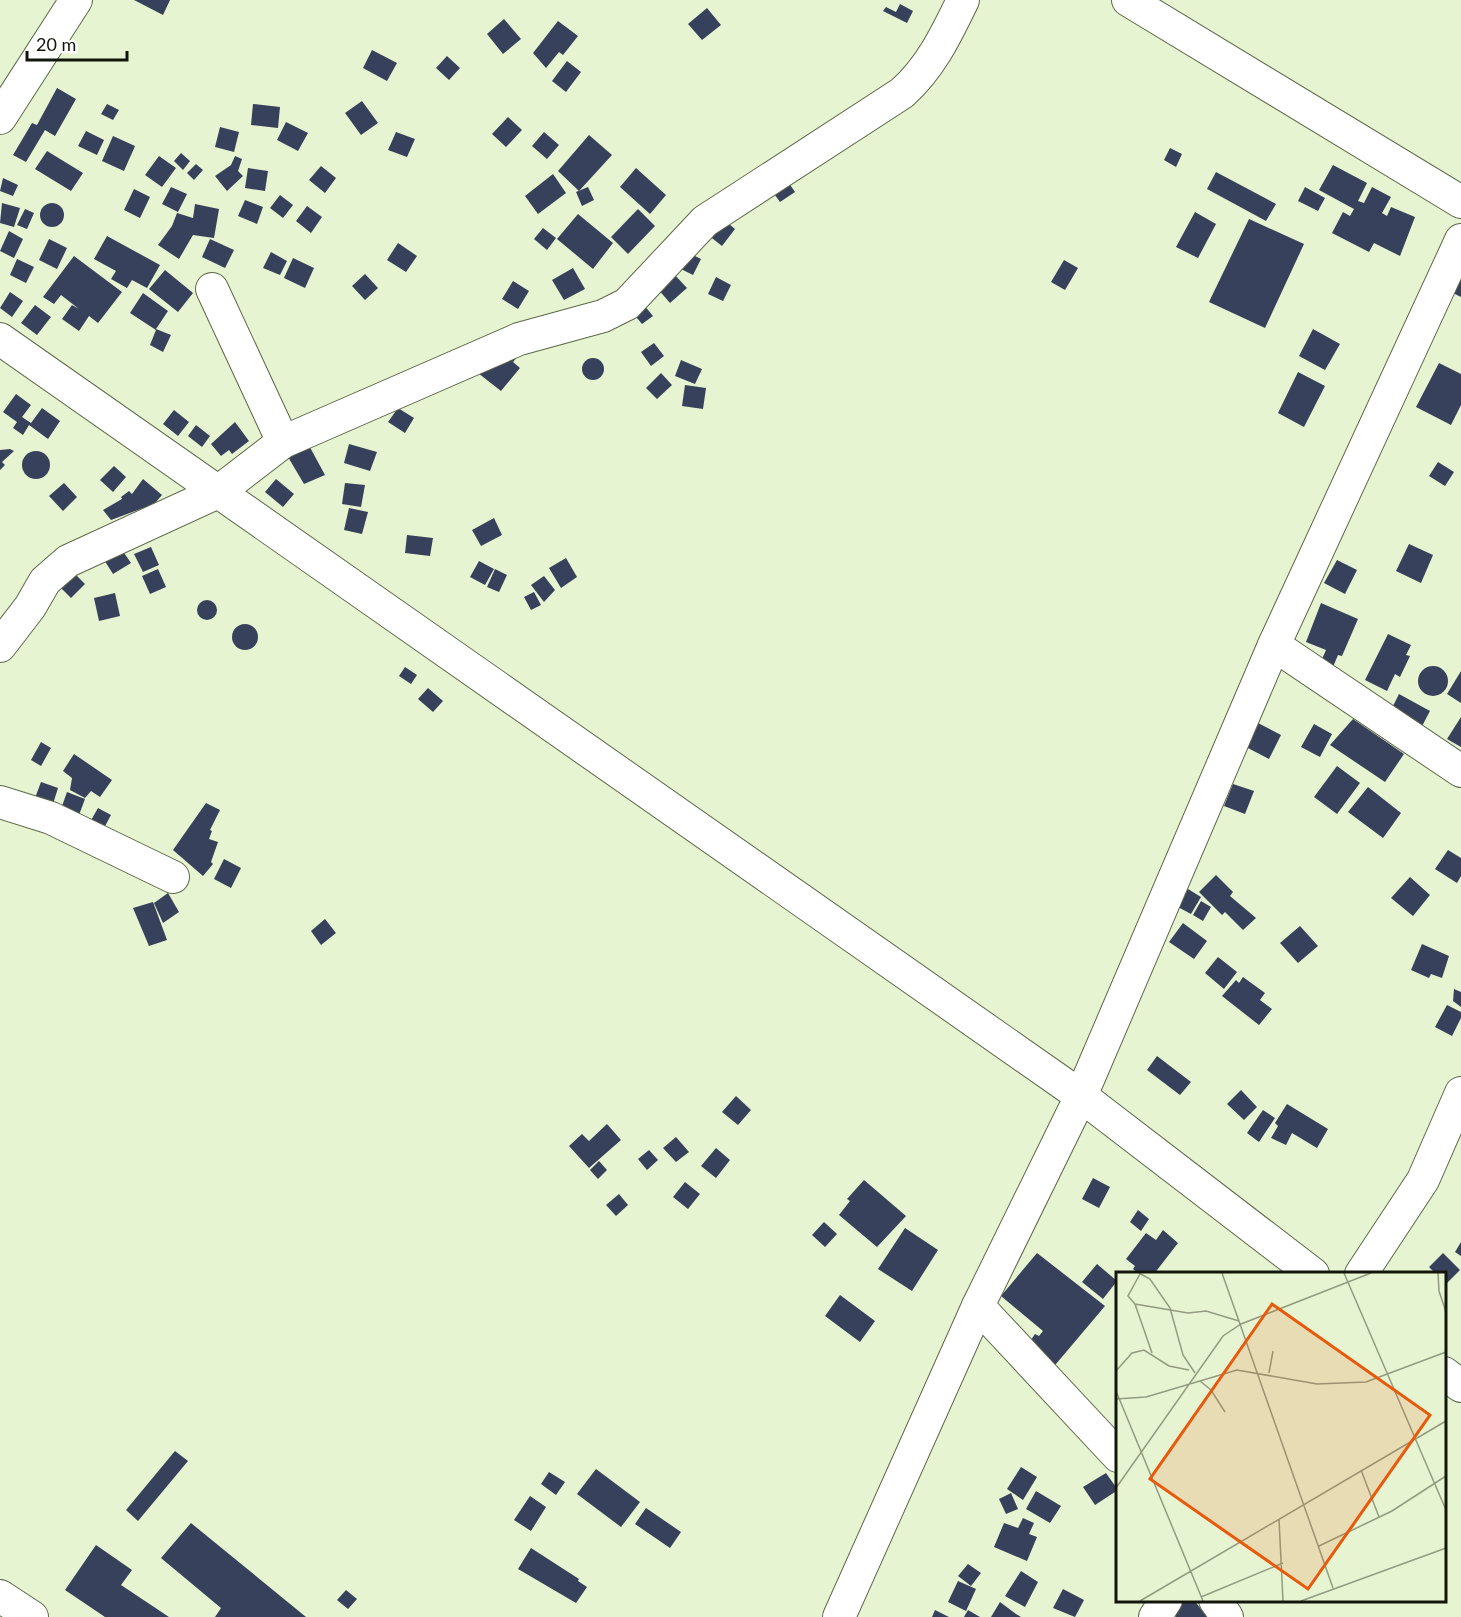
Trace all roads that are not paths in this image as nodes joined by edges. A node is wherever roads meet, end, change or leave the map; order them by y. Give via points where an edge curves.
1 (76, 0) edge
2 (963, 0) edge
3 (1128, 0) edge
4 (0, 118) edge
5 (1461, 202) edge
6 (1461, 240) edge
7 (212, 289) dead end
8 (0, 339) edge
9 (282, 442) junction
10 (218, 492) junction
11 (1274, 645) junction
12 (0, 646) edge
13 (1461, 771) edge
14 (0, 802) edge
15 (173, 877) dead end
16 (1461, 1093) edge
17 (1080, 1096) junction
18 (1310, 1272) edge
19 (1362, 1272) edge
20 (978, 1306) junction
21 (1446, 1375) edge
22 (1461, 1386) edge
23 (1116, 1454) edge
24 (0, 1596) edge
25 (1165, 1602) edge
26 (1216, 1602) edge
27 (32, 1617) edge
28 (839, 1617) edge
29 (1155, 1617) edge
30 (1227, 1617) edge

1 - 4 street
2 - 9 street via 933,58 902,93 705,221 627,304 603,316 519,339
3 - 5 street
6 - 11 street
7 - 9 street
8 - 10 street
9 - 10 street
10 - 12 street via 68,561 45,581
10 - 17 street
11 - 13 street
11 - 17 street
14 - 15 street via 51,818
16 - 19 street via 1423,1180
17 - 18 street
17 - 20 street
20 - 23 street
20 - 28 street
21 - 22 street
24 - 27 street
25 - 29 street
26 - 30 street

